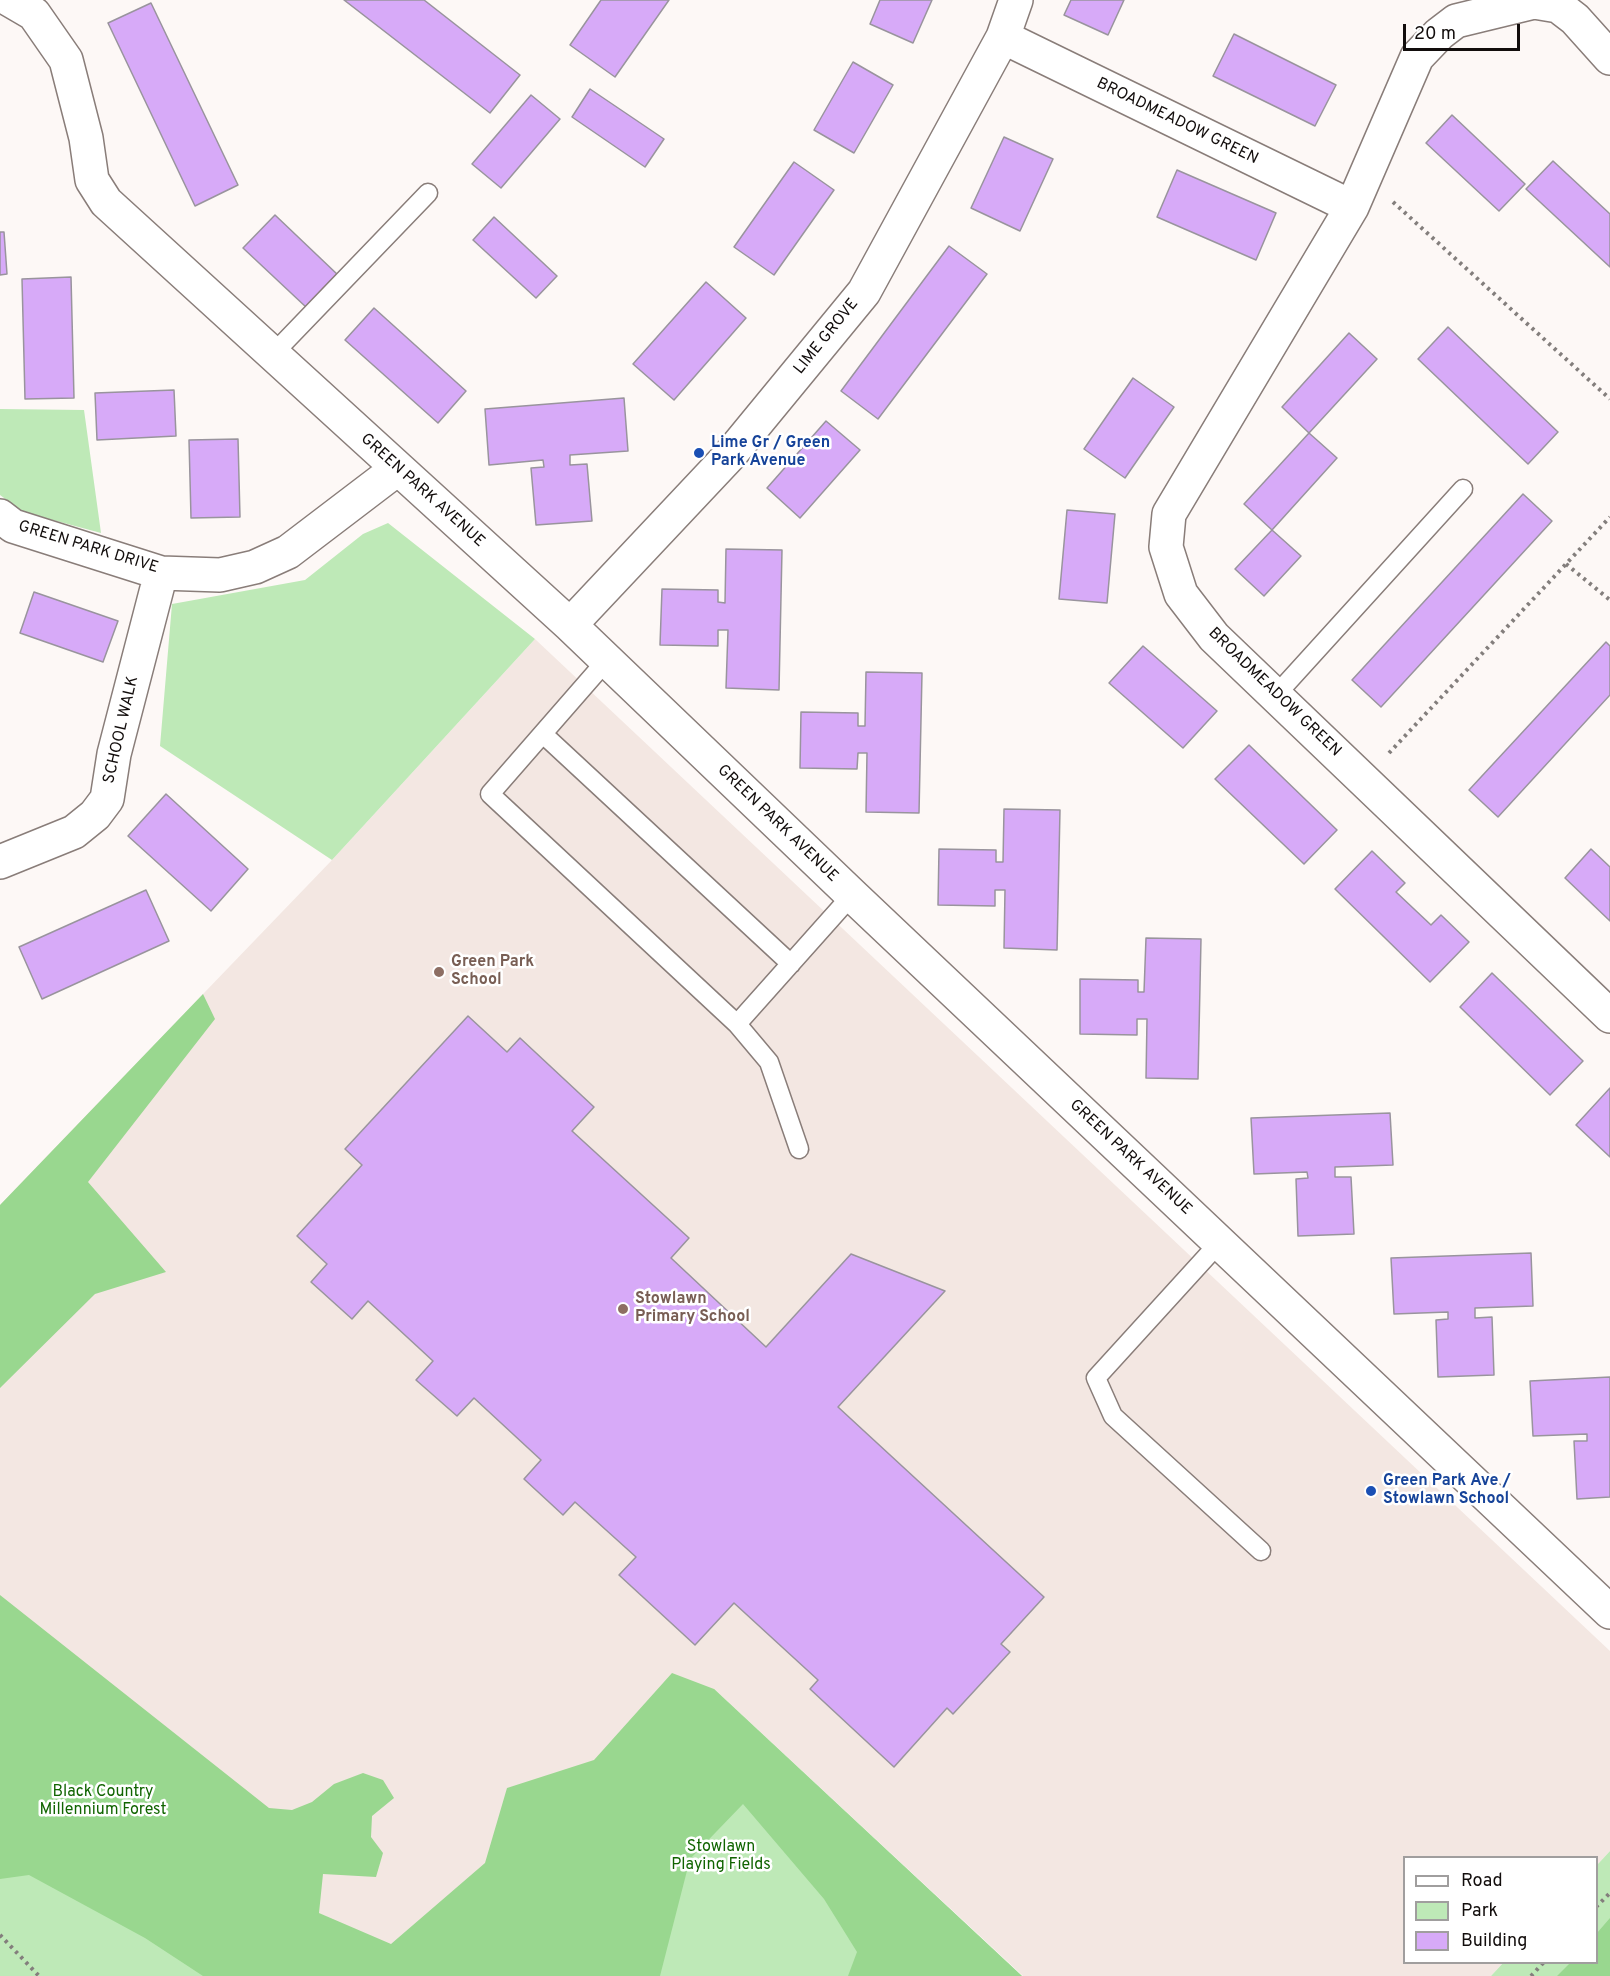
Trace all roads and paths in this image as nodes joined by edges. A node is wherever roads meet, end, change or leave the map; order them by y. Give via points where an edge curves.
1 (1016, 0) edge
2 (30, 5) edge
3 (1003, 37) junction
4 (1610, 58) edge
5 (1366, 177) junction
6 (428, 193) dead end
7 (1352, 207) junction
8 (273, 355) junction
9 (1610, 399) edge
10 (397, 469) junction
11 (1463, 489) dead end
12 (0, 516) edge
13 (1610, 517) edge
14 (1566, 564) junction
15 (161, 573) junction
16 (1610, 600) edge
17 (570, 625) junction
18 (606, 661) junction
19 (1275, 696) junction
20 (543, 734) junction
21 (1363, 780) junction
22 (0, 862) edge
23 (852, 895) junction
24 (791, 964) junction
25 (1610, 1017) edge
26 (737, 1024) junction
27 (799, 1149) dead end
28 (1220, 1243) junction
29 (1261, 1551) dead end
30 (1610, 1612) edge
31 (1610, 1893) edge
32 (1598, 1905) edge
33 (0, 1935) edge
34 (1542, 1964) edge
35 (39, 1976) edge
36 (1531, 1976) edge

1 - 3 street, LIME GROVE
2 - 8 street, GREEN PARK AVENUE via 66,60 86,138 92,180 106,202
3 - 7 street, BROADMEADOW GREEN
3 - 17 street, LIME GROVE via 864,292 730,455
4 - 5 street, BROADMEADOW GREEN via 1558,6 1534,2 1456,21 1416,57
5 - 7 street, BROADMEADOW GREEN
5 - 9 path
6 - 8 lane
7 - 19 street, BROADMEADOW GREEN via 1169,514 1166,547 1181,594 1214,637
8 - 10 street, GREEN PARK AVENUE
10 - 15 street, GREEN PARK DRIVE via 288,552 255,567 220,575
10 - 17 street, GREEN PARK AVENUE
11 - 19 lane
12 - 15 street, GREEN PARK DRIVE via 13,526
13 - 14 path
14 - 16 path
14 - 21 path
15 - 22 street, SCHOOL WALK via 114,754 107,799 74,832
17 - 18 street, GREEN PARK AVENUE
18 - 20 lane
18 - 23 street, GREEN PARK AVENUE
19 - 21 street, BROADMEADOW GREEN
20 - 24 lane
20 - 26 lane via 490,794
21 - 25 street, BROADMEADOW GREEN
23 - 24 lane
23 - 28 street, GREEN PARK AVENUE
24 - 26 lane
26 - 27 lane via 769,1062
28 - 29 lane via 1095,1378 1113,1416
28 - 30 street, GREEN PARK AVENUE
31 - 32 path
33 - 35 path
34 - 36 path

